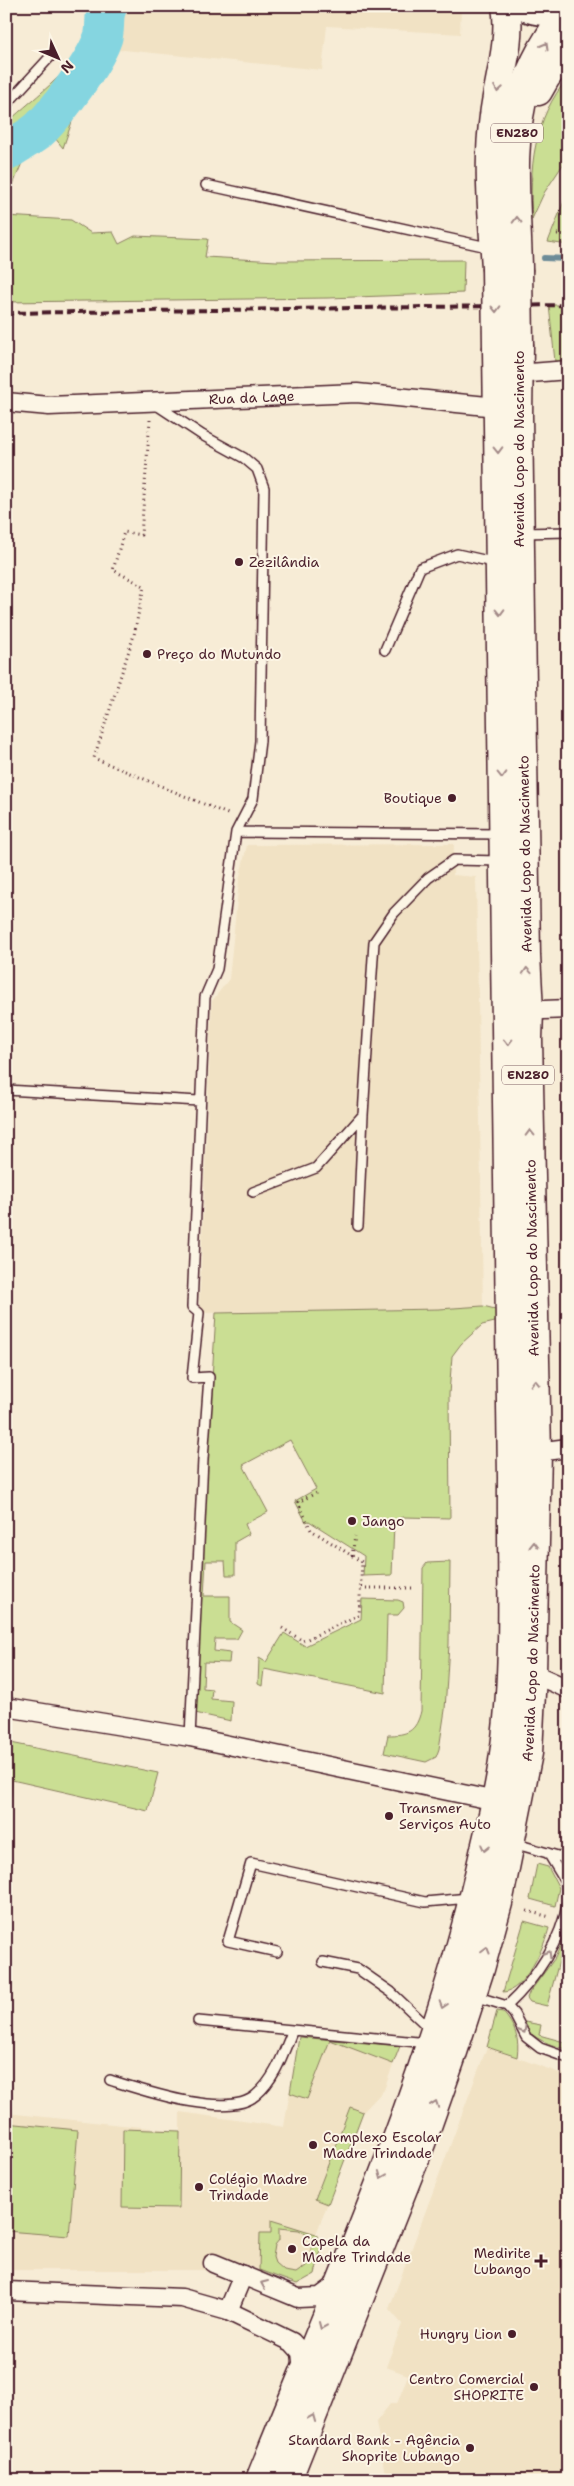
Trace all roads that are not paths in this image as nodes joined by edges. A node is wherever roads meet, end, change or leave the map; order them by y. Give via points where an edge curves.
1 (506, 6) edge
2 (523, 6) edge
3 (568, 7) edge
4 (568, 49) edge
5 (50, 57) dead end
6 (6, 104) edge
7 (516, 154) junction
8 (206, 185) dead end
9 (503, 262) junction
10 (508, 348) junction
11 (568, 370) edge
12 (518, 374) junction
13 (151, 401) junction
14 (6, 402) edge
15 (497, 407) junction
16 (568, 532) edge
17 (520, 533) junction
18 (500, 564) junction
19 (385, 650) dead end
20 (236, 832) junction
21 (503, 834) junction
22 (504, 861) junction
23 (568, 1009) edge
24 (518, 1011) junction
25 (6, 1090) edge
26 (199, 1101) junction
27 (363, 1115) junction
28 (253, 1192) dead end
29 (358, 1226) dead end
30 (568, 1448) edge
31 (537, 1452) junction
32 (532, 1673) junction
33 (568, 1689) edge
34 (6, 1707) edge
35 (190, 1736) junction
36 (496, 1801) junction
37 (511, 1843) junction
38 (548, 1853) junction
39 (568, 1859) edge
40 (568, 1894) edge
41 (474, 1897) junction
42 (568, 1901) edge
43 (277, 1952) dead end
44 (323, 1962) dead end
45 (472, 1996) junction
46 (507, 2006) junction
47 (198, 2021) dead end
48 (292, 2032) junction
49 (432, 2038) junction
50 (568, 2058) edge
51 (110, 2080) dead end
52 (213, 2263) dead end
53 (243, 2275) junction
54 (340, 2282) junction
55 (6, 2290) edge
56 (228, 2311) junction
57 (304, 2372) junction
58 (260, 2480) edge
59 (287, 2480) edge

1 -> 9 main road, Avenida Lopo do Nascimento / EN280 via 506,34 491,153
2 - 3 main road via 540,11
7 -> 3 main road, Avenida Lopo do Nascimento / EN280 via 526,84
4 - 7 main road via 546,77 532,103
5 - 6 lane
9 -> 7 main road, Avenida Lopo do Nascimento / EN280
8 - 9 lane
9 - 10 main road, Avenida Lopo do Nascimento / EN280, bridge
10 - 12 main road, Avenida Lopo do Nascimento / EN280
10 - 15 main road, Avenida Lopo do Nascimento / EN280
11 - 12 street
12 - 17 main road, Avenida Lopo do Nascimento / EN280
13 - 14 street, Rua da Lage via 49,406
13 - 15 street, Rua da Lage via 357,394
13 - 20 lane via 244,458 257,469 264,488 260,741 254,799
15 -> 18 main road, Avenida Lopo do Nascimento / EN280
16 - 17 lane
24 -> 17 main road, Avenida Lopo do Nascimento / EN280 via 526,955
18 - 19 lane via 458,554 420,568
18 -> 21 main road, Avenida Lopo do Nascimento / EN280
20 - 21 lane
20 - 26 lane via 218,969 205,997
21 - 22 main road, Avenida Lopo do Nascimento / EN280
22 - 24 main road, Avenida Lopo do Nascimento / EN280
22 - 27 lane via 454,860 428,878 394,913 374,942
23 - 24 street
31 -> 24 main road, Avenida Lopo do Nascimento / EN280 via 528,1039
24 -> 36 main road, Avenida Lopo do Nascimento / EN280 via 510,1663 503,1760
25 - 26 lane
26 - 35 lane via 192,1307 198,1313 192,1378 209,1377
27 - 28 lane via 316,1168
27 - 29 lane
30 - 31 street
32 -> 31 main road, Avenida Lopo do Nascimento / EN280
32 - 33 street
32 - 37 main road, Avenida Lopo do Nascimento / EN280 via 528,1753
34 - 35 street
35 - 36 street
36 -> 41 main road, Avenida Lopo do Nascimento / EN280
37 - 38 lane
45 -> 37 main road, Avenida Lopo do Nascimento / EN280
38 - 39 lane
38 - 40 lane via 565,1881
41 - 43 lane via 425,1902 251,1863 228,1940
41 -> 49 main road, Avenida Lopo do Nascimento / EN280
46 -> 42 lane via 550,1953 560,1933
44 - 49 lane via 358,1969 391,1992
45 - 46 lane
59 -> 45 main road, Avenida Lopo do Nascimento / EN280 via 421,2142
46 -> 50 lane via 526,2037 540,2048
47 - 48 lane
48 - 49 lane
48 - 51 lane via 275,2072 256,2096 234,2104 182,2102
49 -> 54 main road, Avenida Lopo do Nascimento / EN280 via 397,2139
52 - 53 street
54 -> 53 street via 320,2297 298,2298
53 - 56 street
54 -> 57 main road, Avenida Lopo do Nascimento / EN280
55 - 56 street via 182,2298
56 - 57 street via 292,2342 301,2352
57 - 58 main road, Avenida Lopo do Nascimento / EN280

